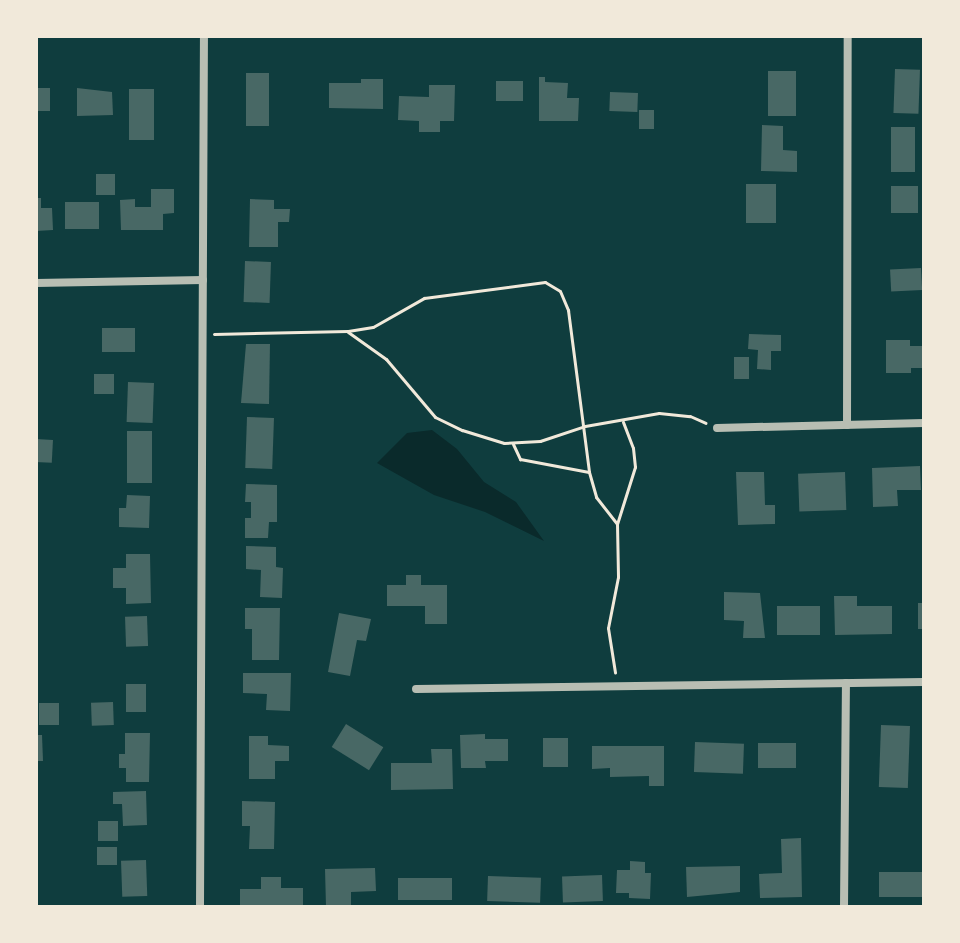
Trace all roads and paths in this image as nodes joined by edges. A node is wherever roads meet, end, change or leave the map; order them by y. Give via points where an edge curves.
1 (204, 36) edge
2 (848, 36) edge
3 (203, 280) junction
4 (36, 283) edge
5 (348, 331) junction
6 (203, 334) junction
7 (623, 422) junction
8 (924, 423) edge
9 (847, 425) junction
10 (585, 426) junction
11 (717, 428) joint
12 (513, 444) junction
13 (589, 472) junction
14 (617, 524) junction
15 (615, 676) dead end
16 (924, 682) edge
17 (846, 683) junction
18 (416, 689) dead end
19 (200, 907) edge
20 (844, 907) edge

1 - 3 street
2 - 9 street
3 - 4 street
3 - 6 street
5 - 6 path
5 - 10 path via 373,327 424,298 545,282 560,291 568,310
5 - 12 path via 386,359 435,417
6 - 19 street
7 - 10 path
7 - 11 path via 659,413 690,416
7 - 14 path via 635,467
8 - 9 street
9 - 11 street
10 - 12 path
10 - 13 path
12 - 13 path via 520,459
13 - 14 path via 596,497
14 - 15 path via 618,577 608,628
16 - 17 street
17 - 18 street
17 - 20 street

